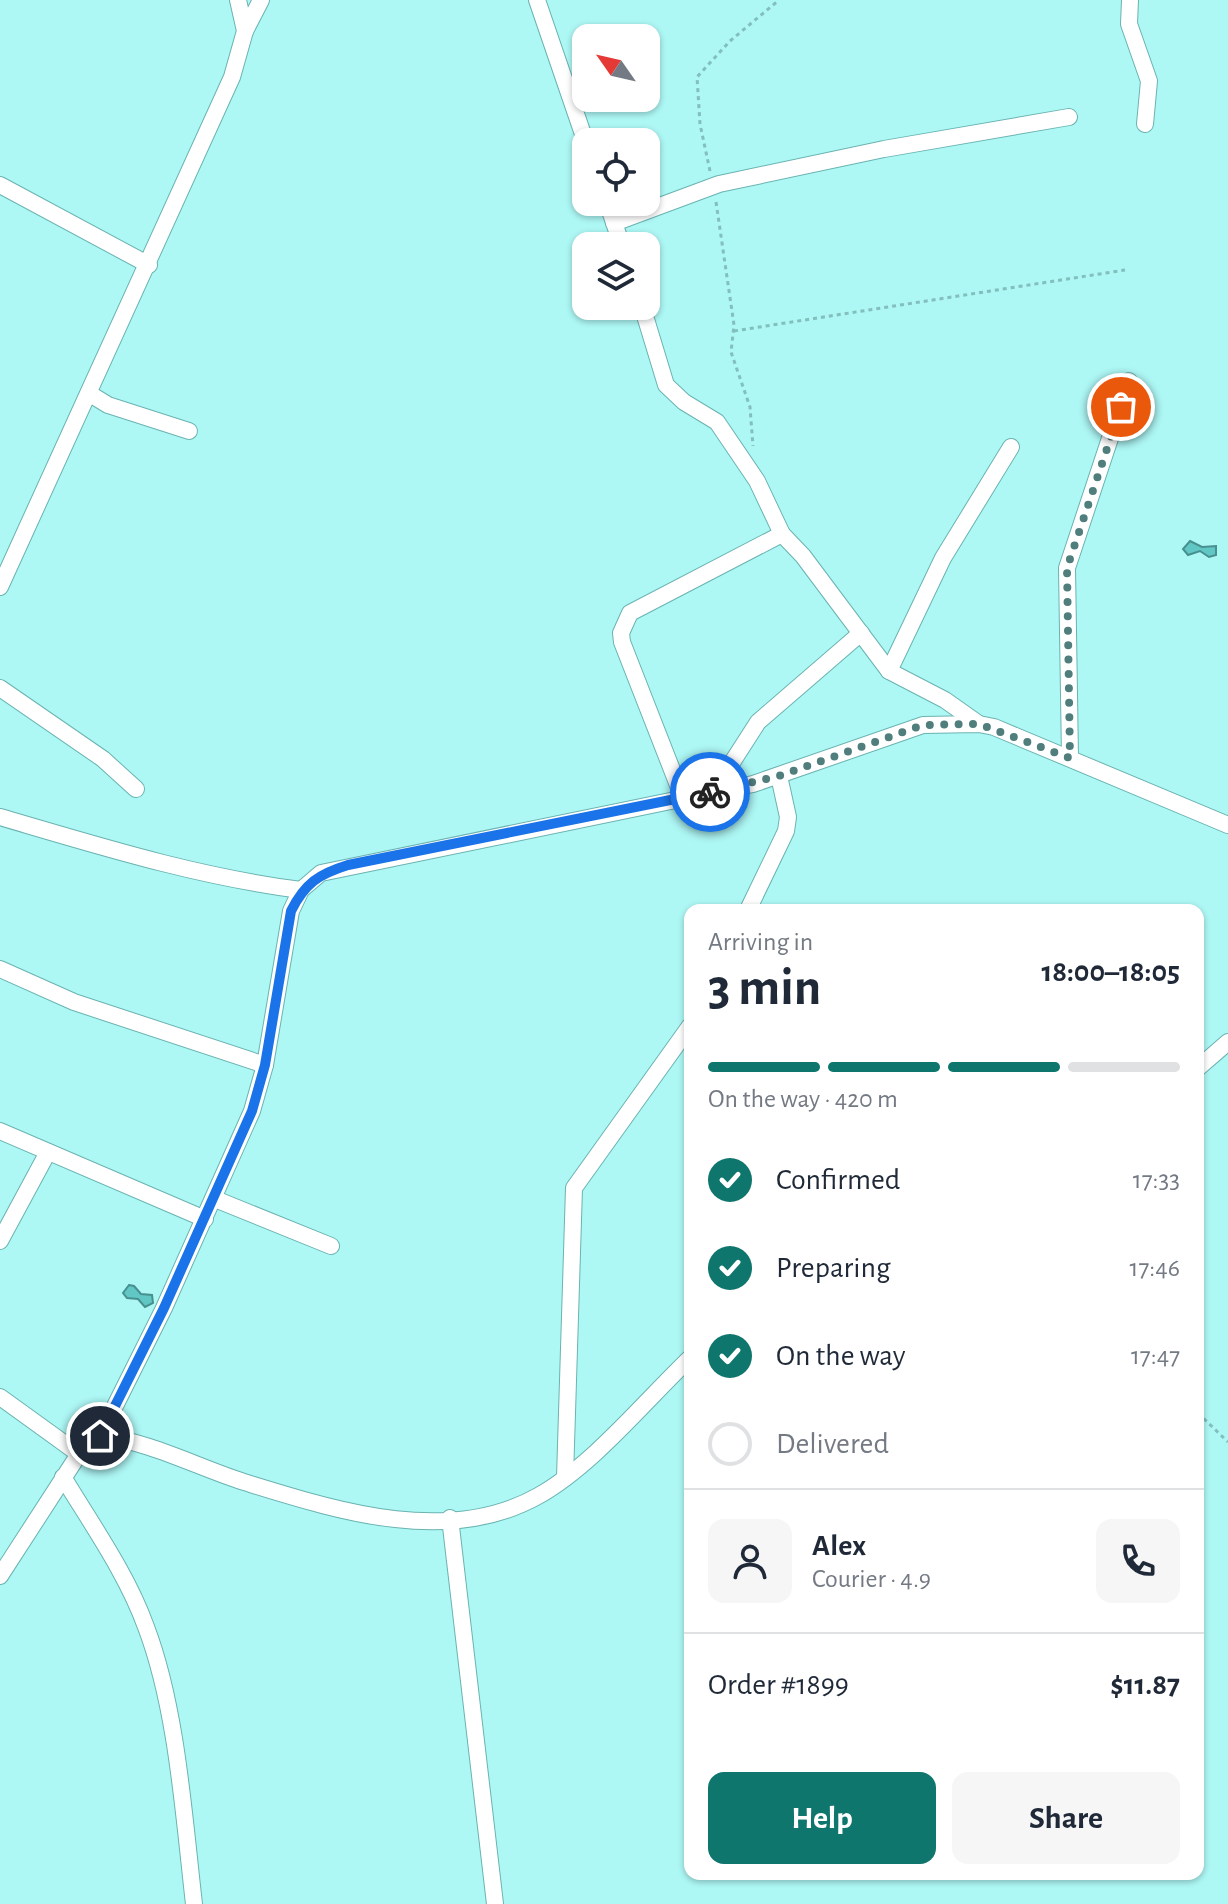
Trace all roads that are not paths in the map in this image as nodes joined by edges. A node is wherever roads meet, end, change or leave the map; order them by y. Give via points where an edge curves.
1 (238, 0) edge
2 (261, 0) edge
3 (537, 0) edge
4 (1130, 0) edge
5 (245, 31) junction
6 (1069, 117) dead end
7 (1145, 124) dead end
8 (581, 128) edge
9 (0, 185) edge
10 (612, 216) edge
11 (614, 223) junction
12 (617, 232) edge
13 (149, 265) junction
14 (646, 320) edge
15 (1129, 381) dead end
16 (90, 394) junction
17 (189, 431) dead end
18 (1011, 447) dead end
19 (782, 534) junction
20 (0, 587) edge
21 (861, 633) junction
22 (889, 671) junction
23 (0, 688) edge
24 (979, 724) junction
25 (1070, 758) junction
26 (779, 776) junction
27 (136, 789) dead end
28 (713, 792) junction
29 (683, 798) junction
30 (0, 817) edge
31 (1228, 825) edge
32 (301, 890) junction
33 (751, 904) edge
34 (0, 969) edge
35 (684, 1034) edge
36 (1228, 1042) edge
37 (1204, 1063) edge
38 (265, 1065) junction
39 (0, 1131) edge
40 (48, 1152) junction
41 (215, 1199) junction
42 (205, 1219) junction
43 (0, 1241) edge
44 (331, 1246) dead end
45 (684, 1364) edge
46 (0, 1397) edge
47 (100, 1436) junction
48 (79, 1454) junction
49 (63, 1477) junction
50 (565, 1477) junction
51 (450, 1518) junction
52 (0, 1576) edge
53 (194, 1904) edge
54 (495, 1904) edge

1 - 5 street
2 - 5 street
3 - 8 street
4 - 7 street via 1129,24 1149,81
5 - 13 street via 232,77
6 - 11 street via 713,186
9 - 13 street
10 - 11 street
11 - 12 street
13 - 16 street
14 - 19 street via 666,385 717,422 757,481
15 - 25 street via 1067,568
16 - 17 street via 108,405
16 - 20 street
18 - 22 street via 943,558
19 - 21 street
19 - 29 street via 630,613 624,623 622,642
21 - 22 street
21 - 28 street via 758,722
22 - 24 street
23 - 27 street via 103,759
24 - 25 street
24 - 26 street via 923,725
25 - 31 street
26 - 28 street
26 - 33 street via 786,831
28 - 29 street
29 - 32 street via 348,865 321,873
30 - 32 street via 121,853
32 - 38 street via 291,911
34 - 38 street via 86,1006
35 - 50 street via 574,1188
36 - 37 street
38 - 41 street
39 - 40 street
40 - 42 street
40 - 43 street
41 - 42 street
41 - 44 street
42 - 47 street
45 - 50 street
46 - 48 street
47 - 48 street
47 - 51 street via 336,1511 398,1521
48 - 49 street
49 - 52 street
49 - 53 street via 133,1595 147,1629 173,1746
50 - 51 street via 512,1508
51 - 54 street

